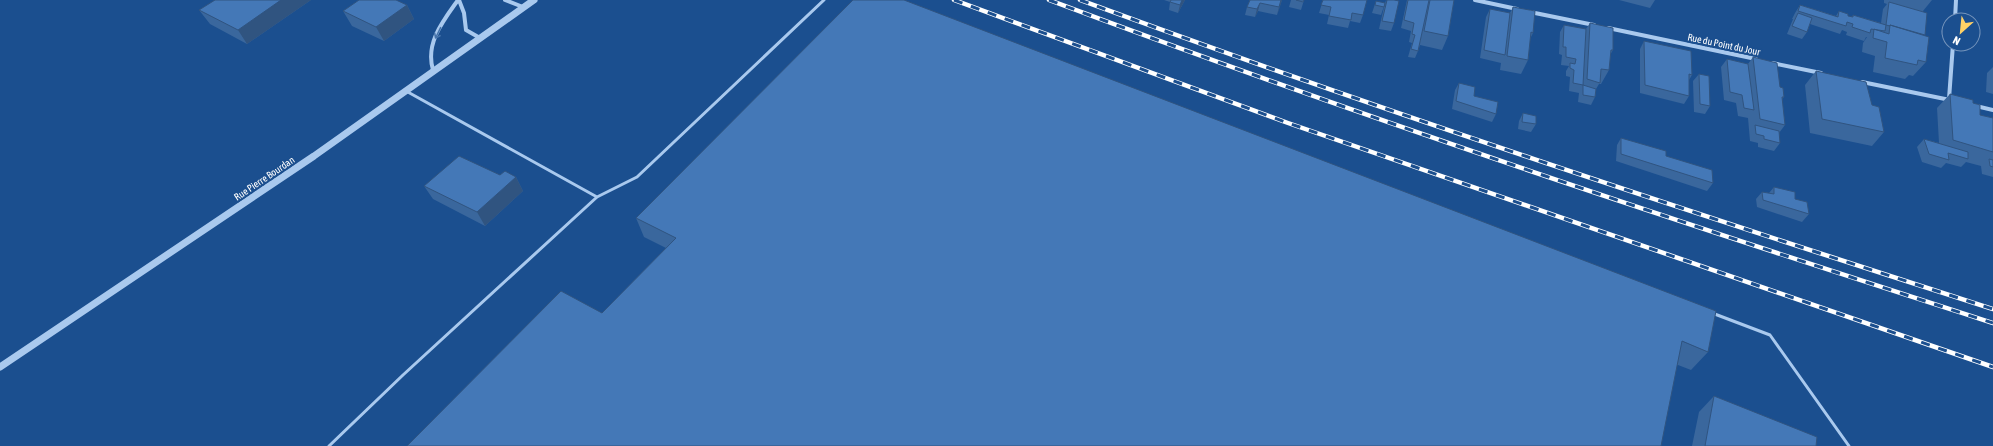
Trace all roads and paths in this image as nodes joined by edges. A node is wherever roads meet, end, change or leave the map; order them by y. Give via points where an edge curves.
1 (458, 0) edge
2 (504, 0) edge
3 (534, 0) edge
4 (824, 0) edge
5 (1475, 0) edge
6 (1956, 0) edge
7 (523, 8) junction
8 (1955, 12) edge
9 (480, 38) junction
10 (1952, 52) edge
11 (433, 70) junction
12 (1826, 74) edge
13 (1857, 81) edge
14 (405, 90) junction
15 (1949, 100) junction
16 (1955, 101) edge
17 (1968, 104) edge
18 (1993, 110) edge
19 (597, 197) junction
20 (1710, 312) edge
21 (0, 367) edge
22 (329, 446) edge
23 (1850, 446) edge

1 - 9 street via 464,13 466,30
1 -> 11 street via 445,18 431,47
2 - 7 street
3 - 7 street, Rue Pierre Bourdan
4 - 19 lane via 637,177
5 - 12 street, Rue du Point du Jour
6 - 8 street
7 - 9 street, Rue Pierre Bourdan
9 - 11 street, Rue Pierre Bourdan
10 - 15 street
11 - 14 street, Rue Pierre Bourdan
13 - 15 street
14 - 19 lane
14 - 21 street, Rue Pierre Bourdan via 314,156
15 - 16 street
17 - 18 street
19 - 22 lane
20 - 23 lane via 1770,335

